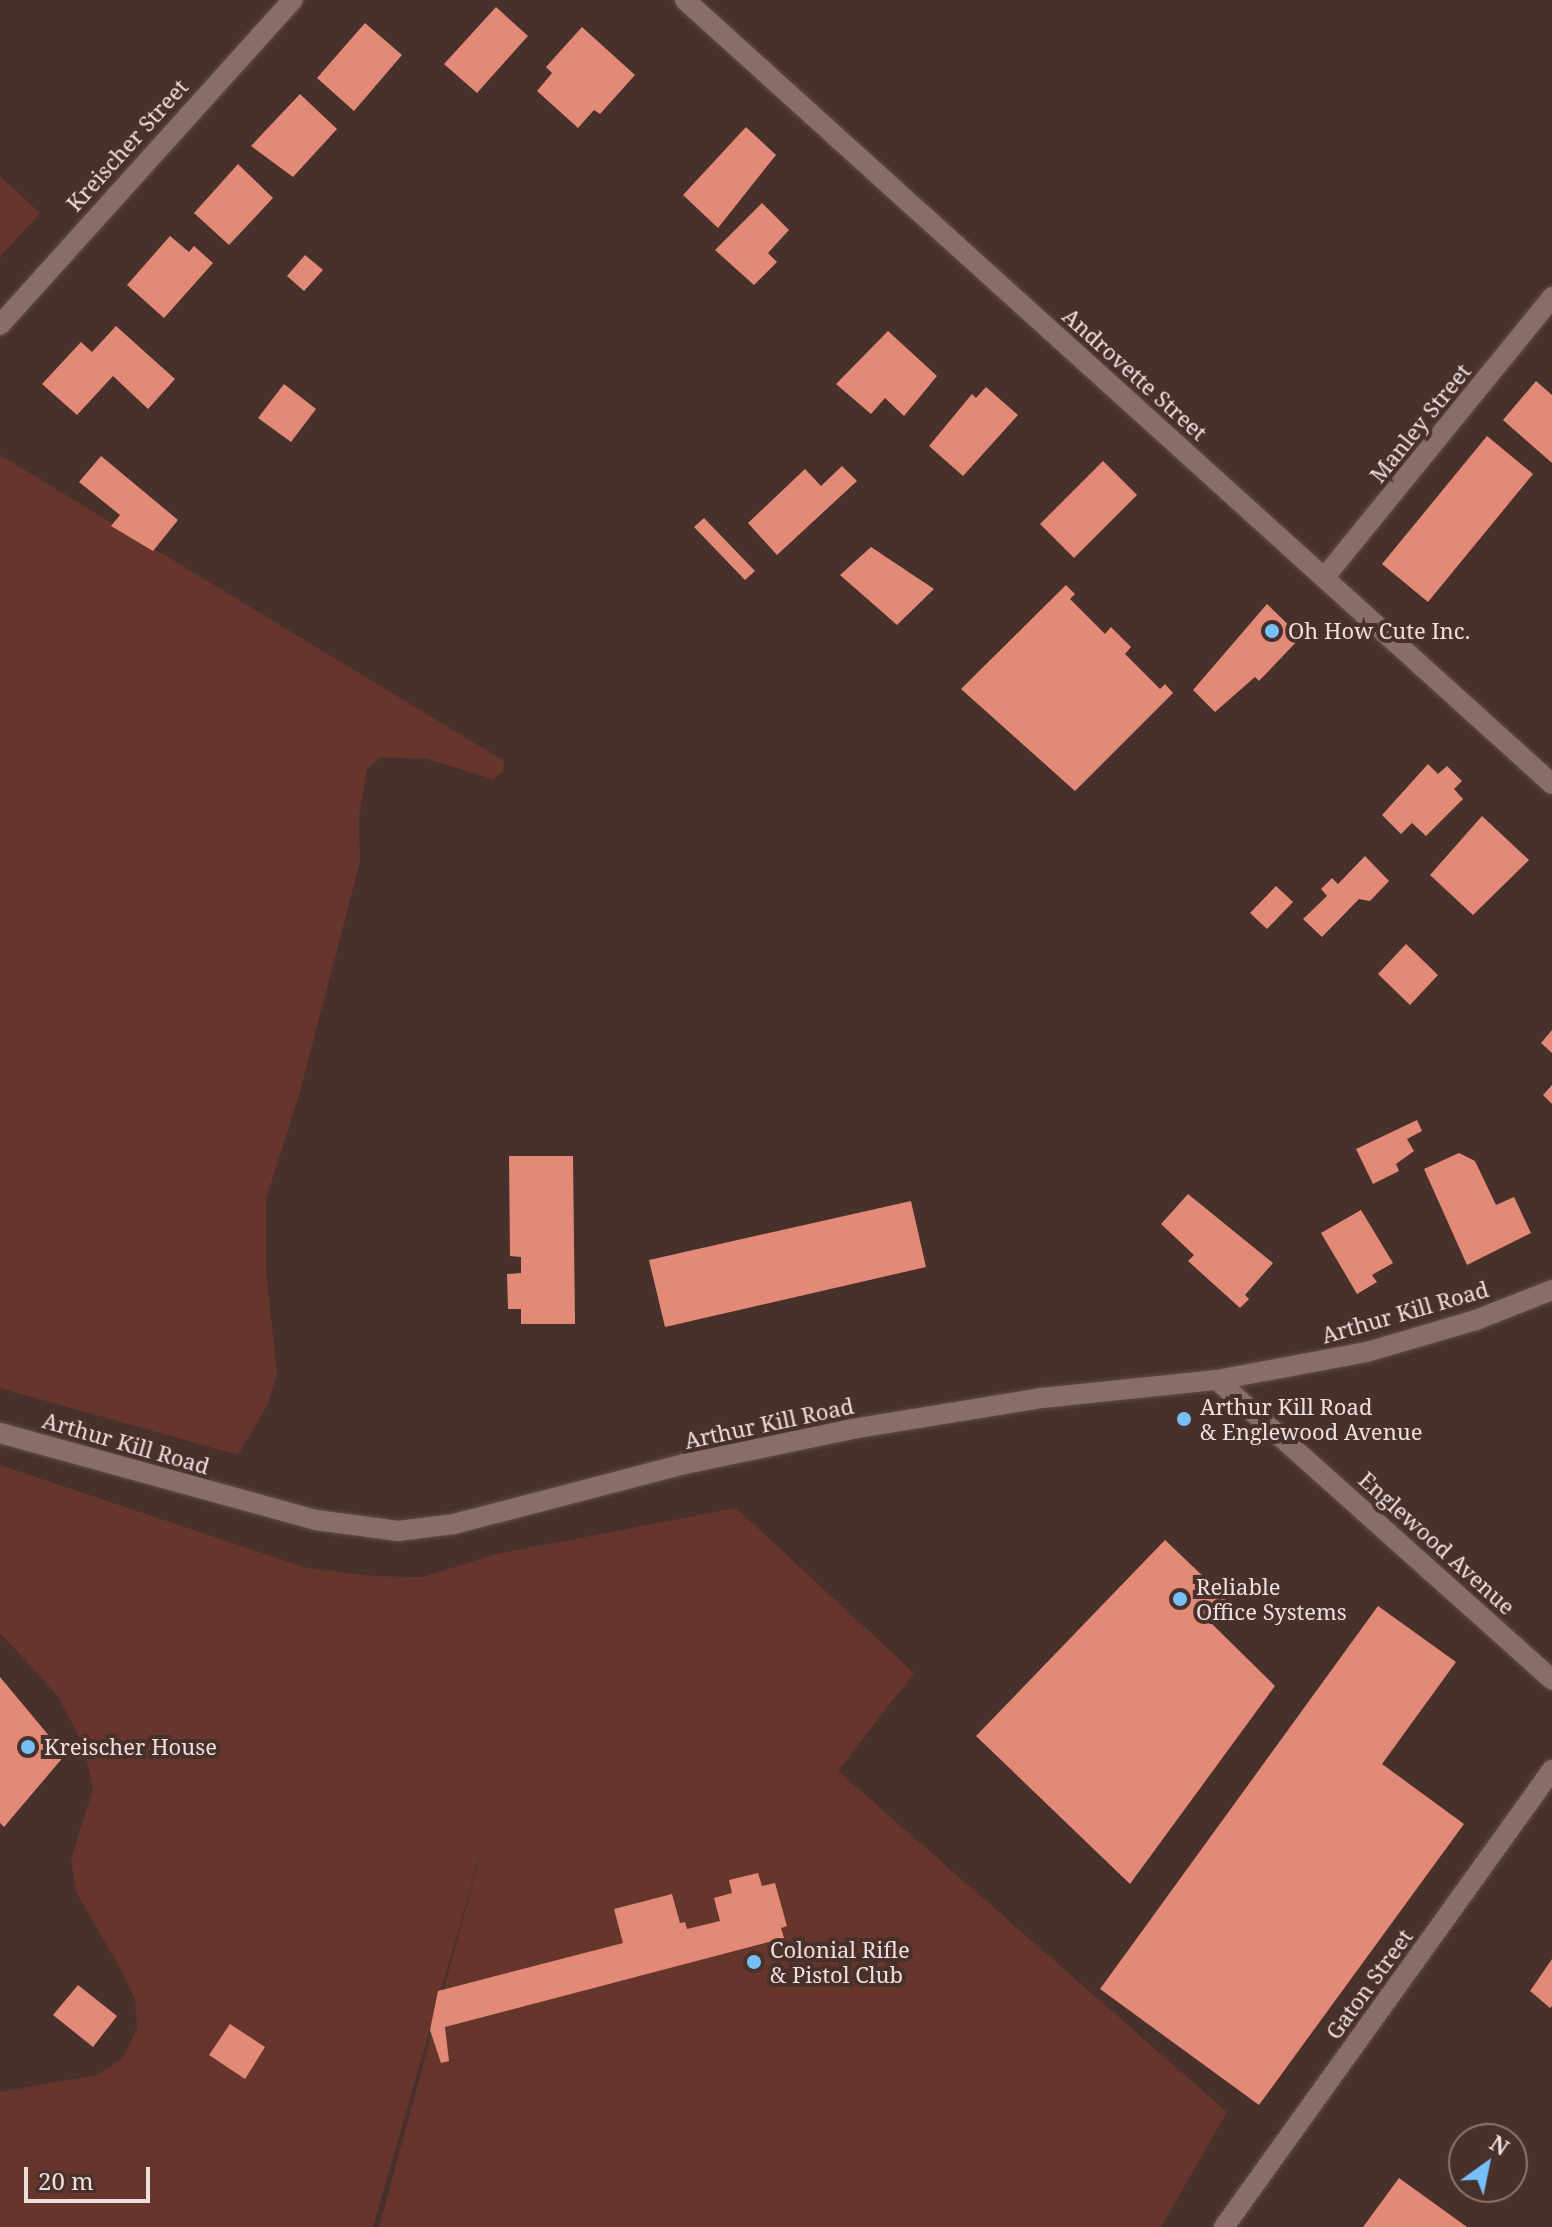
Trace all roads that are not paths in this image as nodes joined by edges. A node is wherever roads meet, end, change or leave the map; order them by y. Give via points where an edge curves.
1 (293, 0) edge
2 (685, 0) edge
3 (1552, 297) edge
4 (0, 325) edge
5 (1324, 578) junction
6 (1552, 784) edge
7 (1552, 1290) edge
8 (1217, 1380) junction
9 (0, 1433) edge
10 (1552, 1680) edge
11 (1552, 1770) edge
12 (1224, 2227) edge

1 - 4 street, Kreischer Street
2 - 5 street, Androvette Street
3 - 5 street, Manley Street
5 - 6 street, Androvette Street
7 - 8 street, Arthur Kill Road via 1476,1320 1367,1352
8 - 9 street, Arthur Kill Road via 1042,1398 852,1429 685,1464 454,1524 398,1531 316,1520
8 - 10 street, Englewood Avenue
11 - 12 street, Gaton Street

